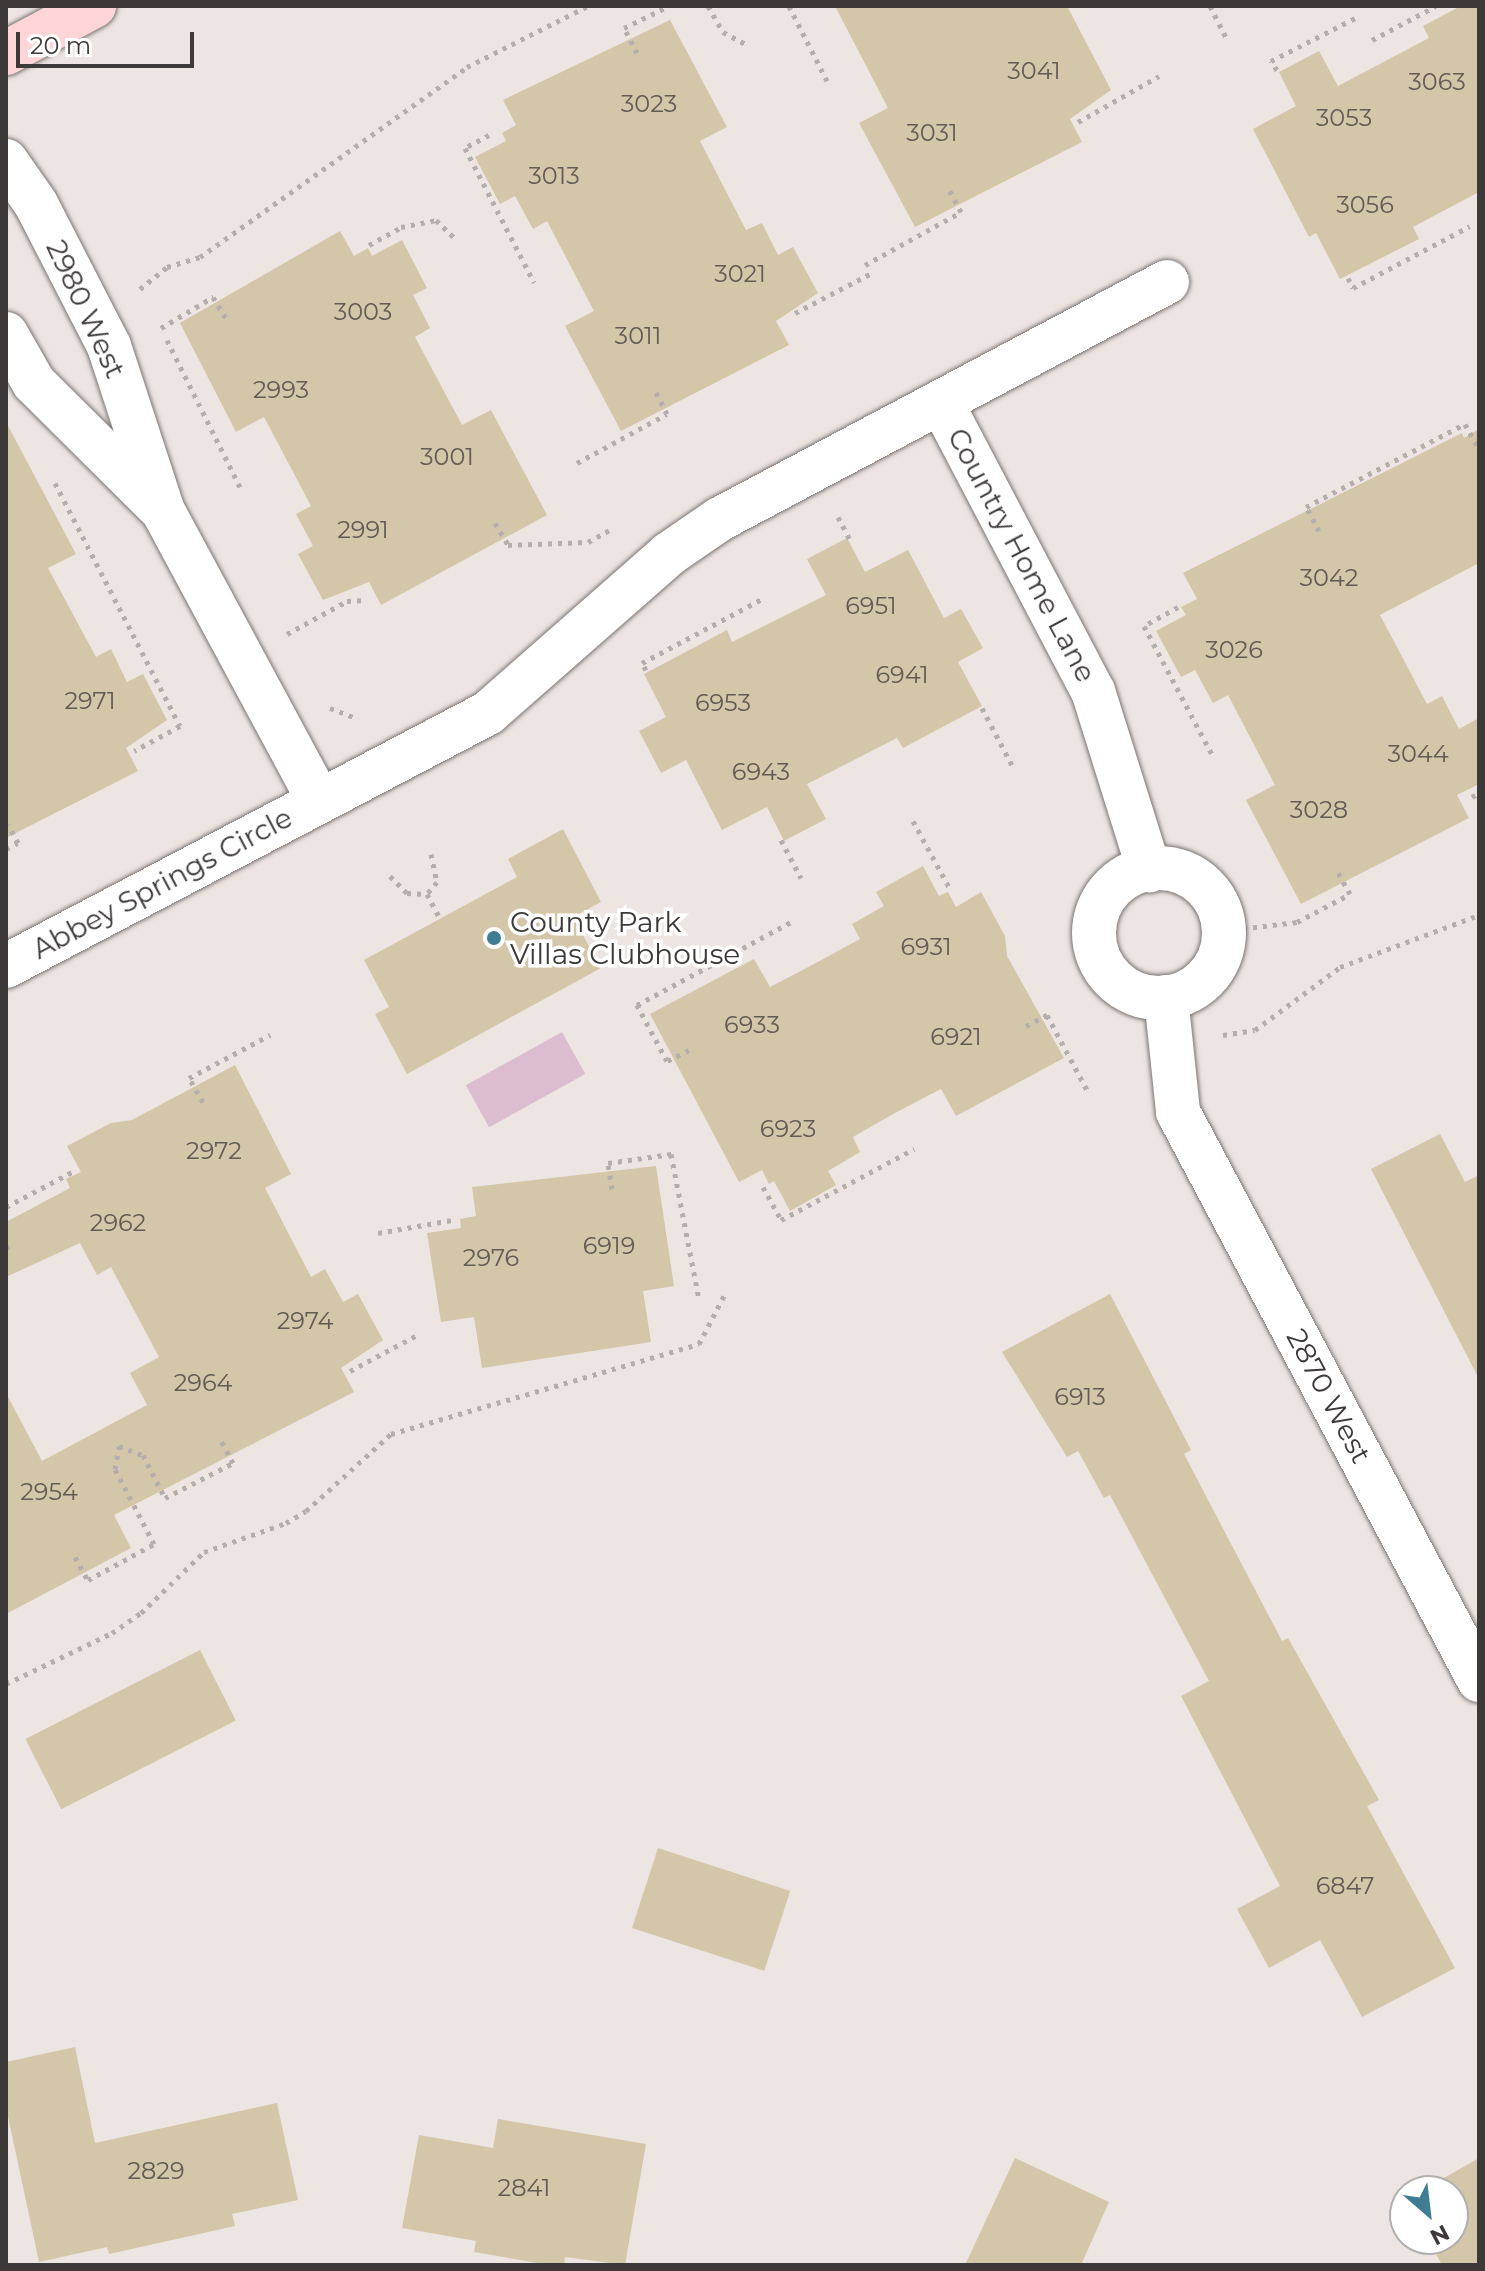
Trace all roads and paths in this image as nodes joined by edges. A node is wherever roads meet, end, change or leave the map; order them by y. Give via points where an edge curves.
1 (94, 6) edge
2 (588, 6) edge
3 (669, 6) edge
4 (708, 6) edge
5 (789, 6) edge
6 (1210, 6) edge
7 (1436, 6) edge
8 (1359, 16) dead end
9 (1372, 40) dead end
10 (1228, 41) dead end
11 (746, 44) dead end
12 (6, 53) edge
13 (637, 53) dead end
14 (1277, 70) dead end
15 (1159, 76) dead end
16 (827, 81) dead end
17 (1078, 122) dead end
18 (489, 135) dead end
19 (6, 161) edge
20 (949, 189) dead end
21 (1470, 226) dead end
22 (457, 240) dead end
23 (369, 245) dead end
24 (865, 265) dead end
25 (870, 274) dead end
26 (1348, 278) dead end
27 (534, 282) dead end
28 (1167, 282) dead end
29 (131, 298) dead end
30 (795, 313) dead end
31 (227, 320) dead end
32 (6, 334) edge
33 (656, 392) dead end
34 (941, 402) junction
35 (1477, 446) dead end
36 (577, 463) dead end
37 (49, 472) dead end
38 (240, 487) dead end
39 (163, 511) junction
40 (495, 523) dead end
41 (613, 529) dead end
42 (1319, 531) dead end
43 (762, 599) dead end
44 (365, 600) dead end
45 (1178, 607) dead end
46 (243, 657) junction
47 (646, 670) dead end
48 (982, 708) dead end
49 (134, 751) dead end
50 (1214, 758) dead end
51 (1014, 769) dead end
52 (1479, 793) edge
53 (1472, 797) dead end
54 (319, 801) junction
55 (913, 821) dead end
56 (8, 824) edge
57 (781, 840) dead end
58 (6, 849) edge
59 (431, 854) dead end
60 (1336, 869) dead end
61 (1149, 870) junction
62 (390, 876) dead end
63 (801, 878) dead end
64 (950, 889) dead end
65 (427, 894) junction
66 (1479, 915) edge
67 (439, 917) dead end
68 (791, 922) dead end
69 (1223, 931) junction
70 (6, 966) edge
71 (1166, 997) junction
72 (1026, 1026) dead end
73 (270, 1035) dead end
74 (1174, 1041) junction
75 (689, 1050) dead end
76 (1087, 1090) dead end
77 (203, 1102) dead end
78 (914, 1149) dead end
79 (76, 1170) dead end
80 (763, 1187) dead end
81 (612, 1189) dead end
82 (6, 1207) edge
83 (452, 1220) dead end
84 (378, 1233) dead end
85 (726, 1292) dead end
86 (699, 1300) dead end
87 (417, 1335) dead end
88 (350, 1371) dead end
89 (221, 1440) dead end
90 (75, 1557) dead end
91 (1479, 1680) edge
92 (6, 1684) edge

1 - 12 main road
2 - 29 path via 467,67 200,257 155,273
3 - 13 path via 624,28
4 - 11 path via 723,32
5 - 16 path
6 - 10 path
7 - 9 path
8 - 14 path via 1271,61
15 - 17 path
18 - 27 path via 465,148
19 - 39 street, 2980 West via 36,204 109,346
20 - 24 path via 961,212
21 - 26 path via 1353,288
22 - 23 path via 436,220 401,227
25 - 30 path
28 - 34 street
31 - 38 path via 213,297 159,325
32 - 39 street, 2980 West via 34,383
33 - 36 path via 667,414
34 - 54 street, Country Home Lane via 720,519 669,554 488,713
34 - 61 street, Country Home Lane via 1093,691 1108,725
35 - 42 path via 1465,424 1306,507
37 - 49 path via 180,726
39 - 46 street, 2980 West
40 - 41 path via 508,545 588,542
43 - 47 path via 642,663
44 - 46 path via 347,601
45 - 50 path via 1144,626
46 - 54 street, 2980 West
48 - 51 path
52 - 53 path
54 - 70 street, Abbey Springs Circle
55 - 64 path
56 - 58 path via 18,843
57 - 63 path
59 - 65 path via 437,882
60 - 69 path via 1350,894 1297,922
61 - 69 street via 1179,872 1198,881 1213,896
61 - 71 street via 1118,883 1104,900 1094,941 1112,979 1129,991
62 - 65 path via 407,893
65 - 67 path
66 - 74 path via 1340,967 1255,1030
68 - 75 path via 637,1005 667,1061
69 - 71 street via 1219,958 1208,976 1192,989
71 - 74 street
72 - 76 path via 1047,1015
73 - 77 path via 189,1078
74 - 91 street, 2870 West via 1178,1112
78 - 80 path via 781,1220
79 - 82 path
81 - 86 path via 608,1163 671,1154
83 - 84 path
85 - 92 path via 699,1344 391,1434 296,1517 204,1552 141,1613 112,1633
87 - 88 path
89 - 90 path via 233,1463 165,1498 143,1455 119,1446 115,1469 154,1544 88,1580

